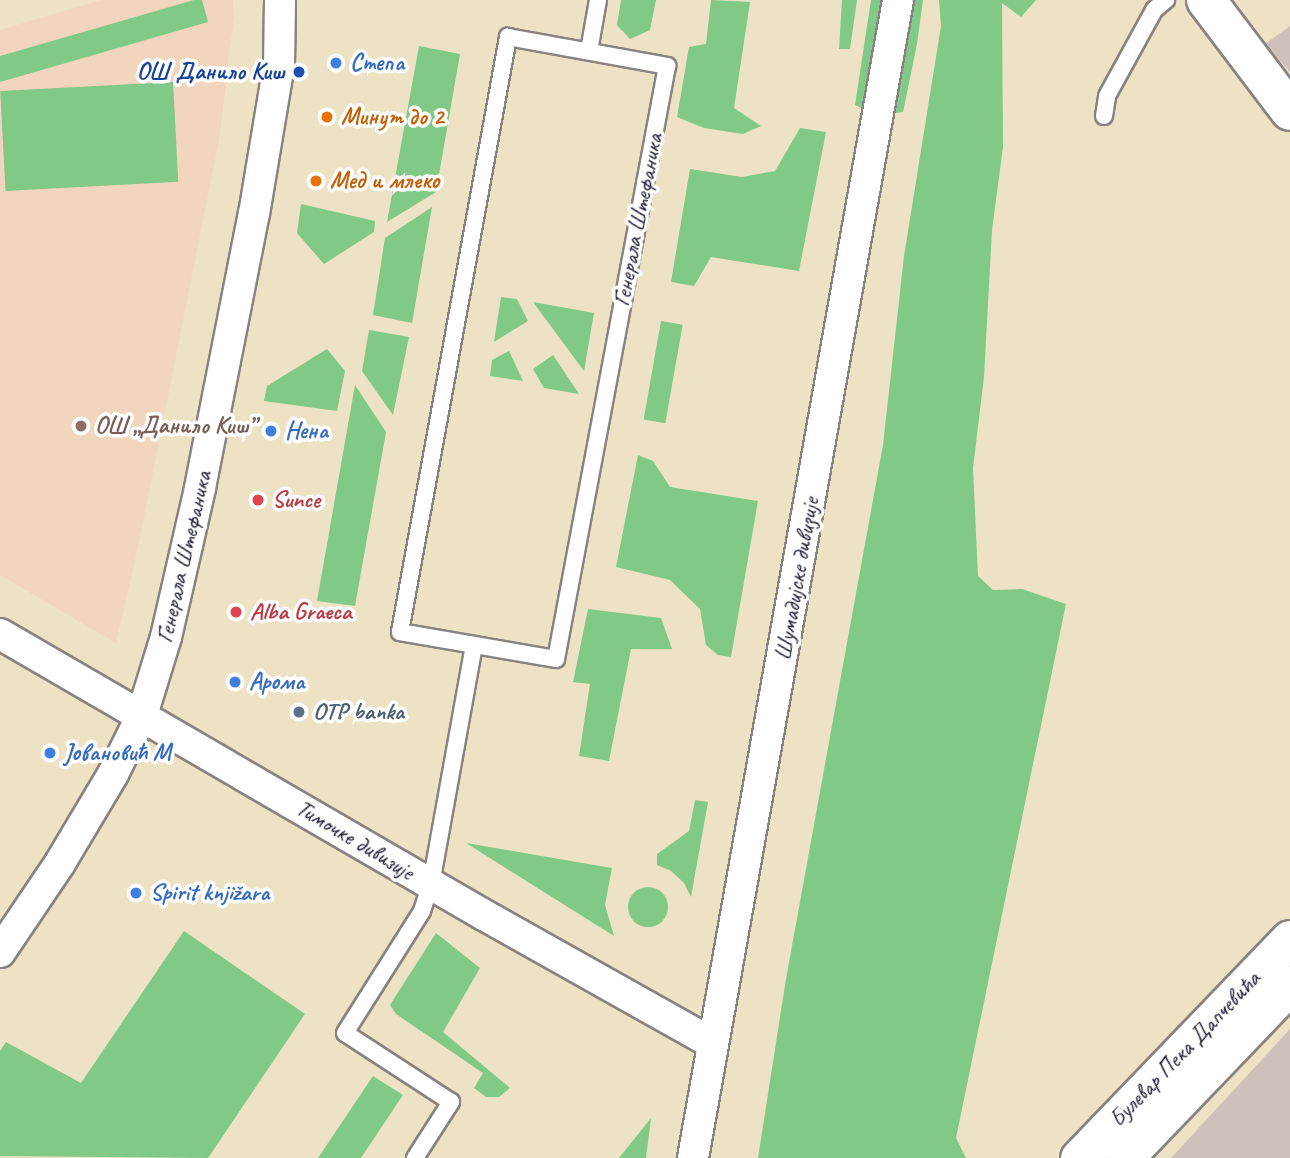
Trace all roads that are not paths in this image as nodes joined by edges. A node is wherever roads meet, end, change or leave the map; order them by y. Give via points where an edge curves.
1 (280, 0) edge
2 (598, 0) edge
3 (898, 0) edge
4 (1166, 0) edge
5 (1206, 0) edge
6 (589, 51) junction
7 (1290, 111) edge
8 (1104, 116) dead end
9 (0, 634) edge
10 (474, 645) junction
11 (142, 715) junction
12 (431, 884) junction
13 (1290, 939) edge
14 (0, 952) edge
15 (1290, 985) edge
16 (712, 1043) junction
17 (415, 1158) edge
18 (693, 1158) edge
19 (1079, 1158) edge
20 (1124, 1158) edge

1 - 11 street, Генерала Штефаника via 277,82 227,356 175,603
2 - 6 lane
3 - 16 street, Шумадијске дивизије
4 - 8 lane via 1154,10 1107,96
5 - 7 main road
6 - 10 lane, Генерала Штефаника via 508,37 400,632
6 - 10 lane, Генерала Штефаника via 667,66 556,659
9 - 11 street, Тимочке дивизије
10 - 12 lane
11 - 12 street, Тимочке дивизије
11 - 14 street, Генерала Штефаника via 94,808
12 - 16 street, Тимочке дивизије
12 - 17 lane via 422,911 345,1032 451,1102
13 - 19 street, Булевар Пека Дапчевића
15 - 20 street, Булевар Пека Дапчевића
16 - 18 street, Шумадијске дивизије

